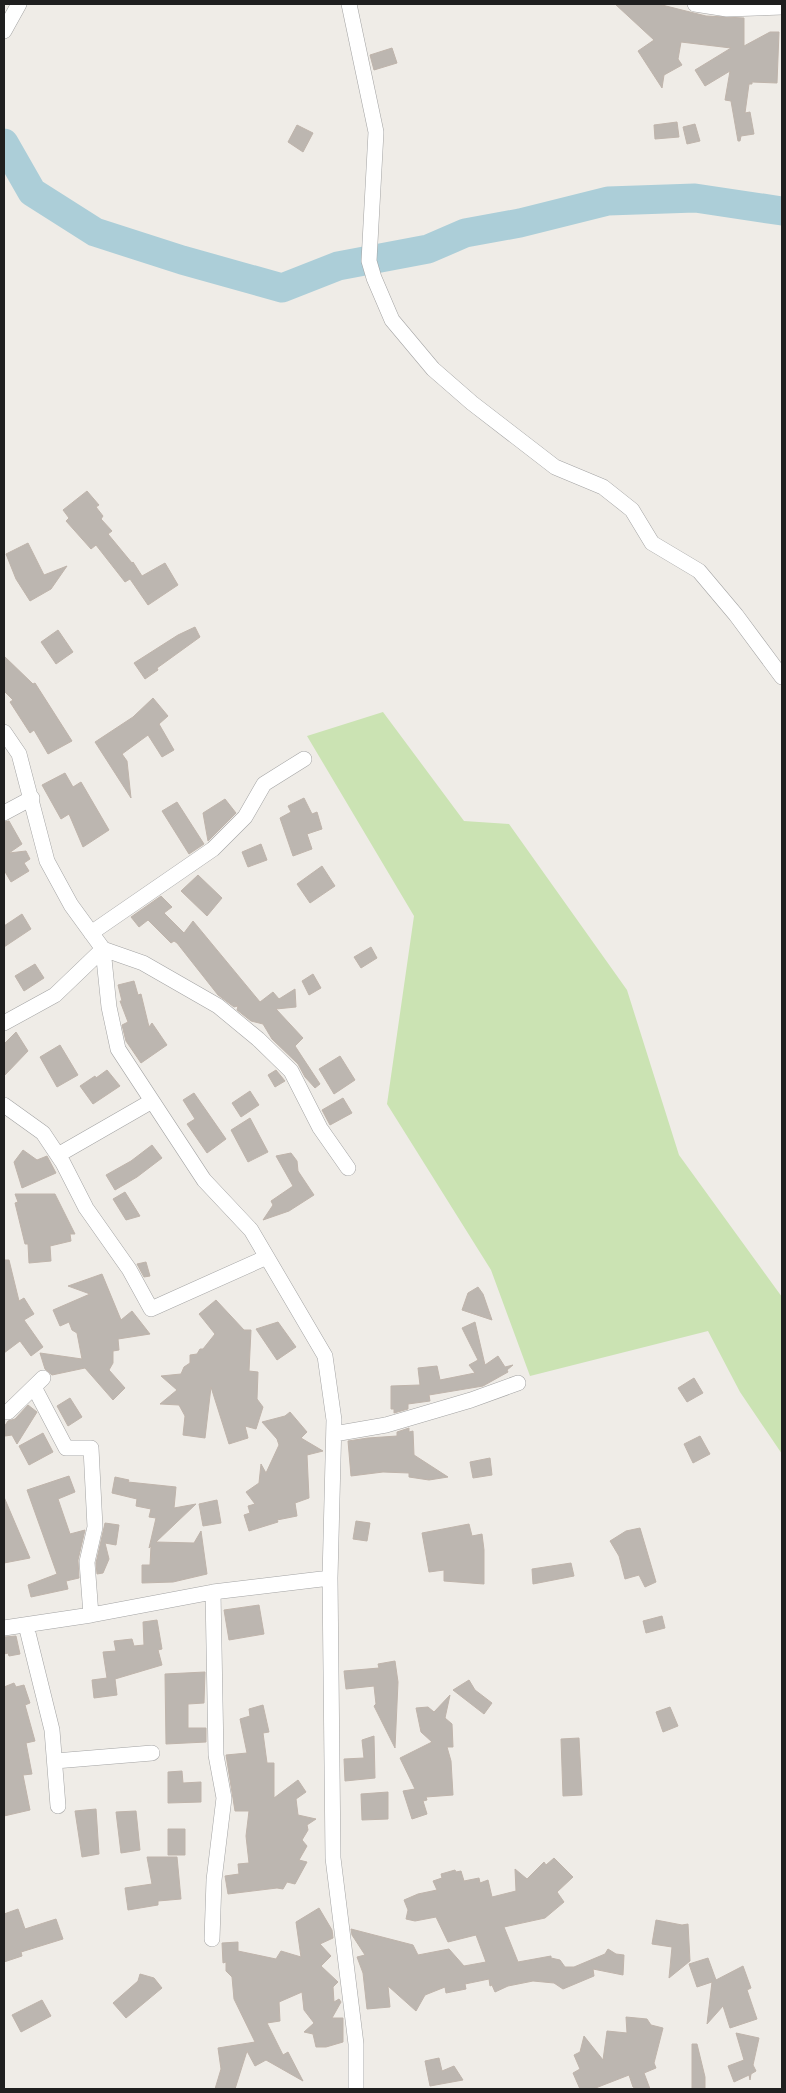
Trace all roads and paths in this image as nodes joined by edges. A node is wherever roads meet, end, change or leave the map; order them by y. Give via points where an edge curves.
1 (19, 4) edge
2 (350, 4) edge
3 (694, 4) edge
4 (782, 7) edge
5 (4, 31) edge
6 (782, 677) edge
7 (4, 732) edge
8 (304, 759) dead end
9 (32, 798) junction
10 (4, 813) edge
11 (91, 932) junction
12 (103, 949) junction
13 (4, 1023) edge
14 (152, 1101) junction
15 (4, 1105) edge
16 (58, 1155) junction
17 (348, 1168) dead end
18 (267, 1257) junction
19 (518, 1383) dead end
20 (5, 1413) edge
21 (334, 1434) junction
22 (330, 1578) junction
23 (213, 1592) junction
24 (91, 1615) junction
25 (26, 1625) junction
26 (4, 1628) edge
27 (152, 1753) dead end
28 (55, 1761) junction
29 (58, 1806) dead end
30 (212, 1939) dead end
31 (356, 2089) edge

1 - 5 street
2 - 6 street via 376,132 369,261 392,320 433,369 472,403 555,467 603,487 632,510 652,543 699,571
3 - 4 street via 727,9
7 - 9 street via 19,754
8 - 11 street via 264,784 246,817 213,849
9 - 10 street
9 - 11 street via 47,861 71,905
11 - 12 street
12 - 13 street via 55,995
12 - 14 street via 109,1007 118,1049
12 - 17 street via 143,963 218,1006 258,1039 291,1071 320,1128
14 - 16 street
14 - 18 street via 204,1180 251,1230
15 - 16 street via 43,1133
16 - 18 street via 86,1208 115,1246 152,1309
18 - 21 street via 324,1356
19 - 21 street via 386,1425
20 - 24 street via 39,1382 66,1448 91,1448 95,1527 87,1562
21 - 22 street
22 - 23 street
22 - 31 street via 333,1858 356,2044
23 - 24 street
23 - 30 street via 216,1755 224,1798 214,1880
24 - 25 street
25 - 26 street
25 - 28 street via 52,1730
27 - 28 street
28 - 29 street

